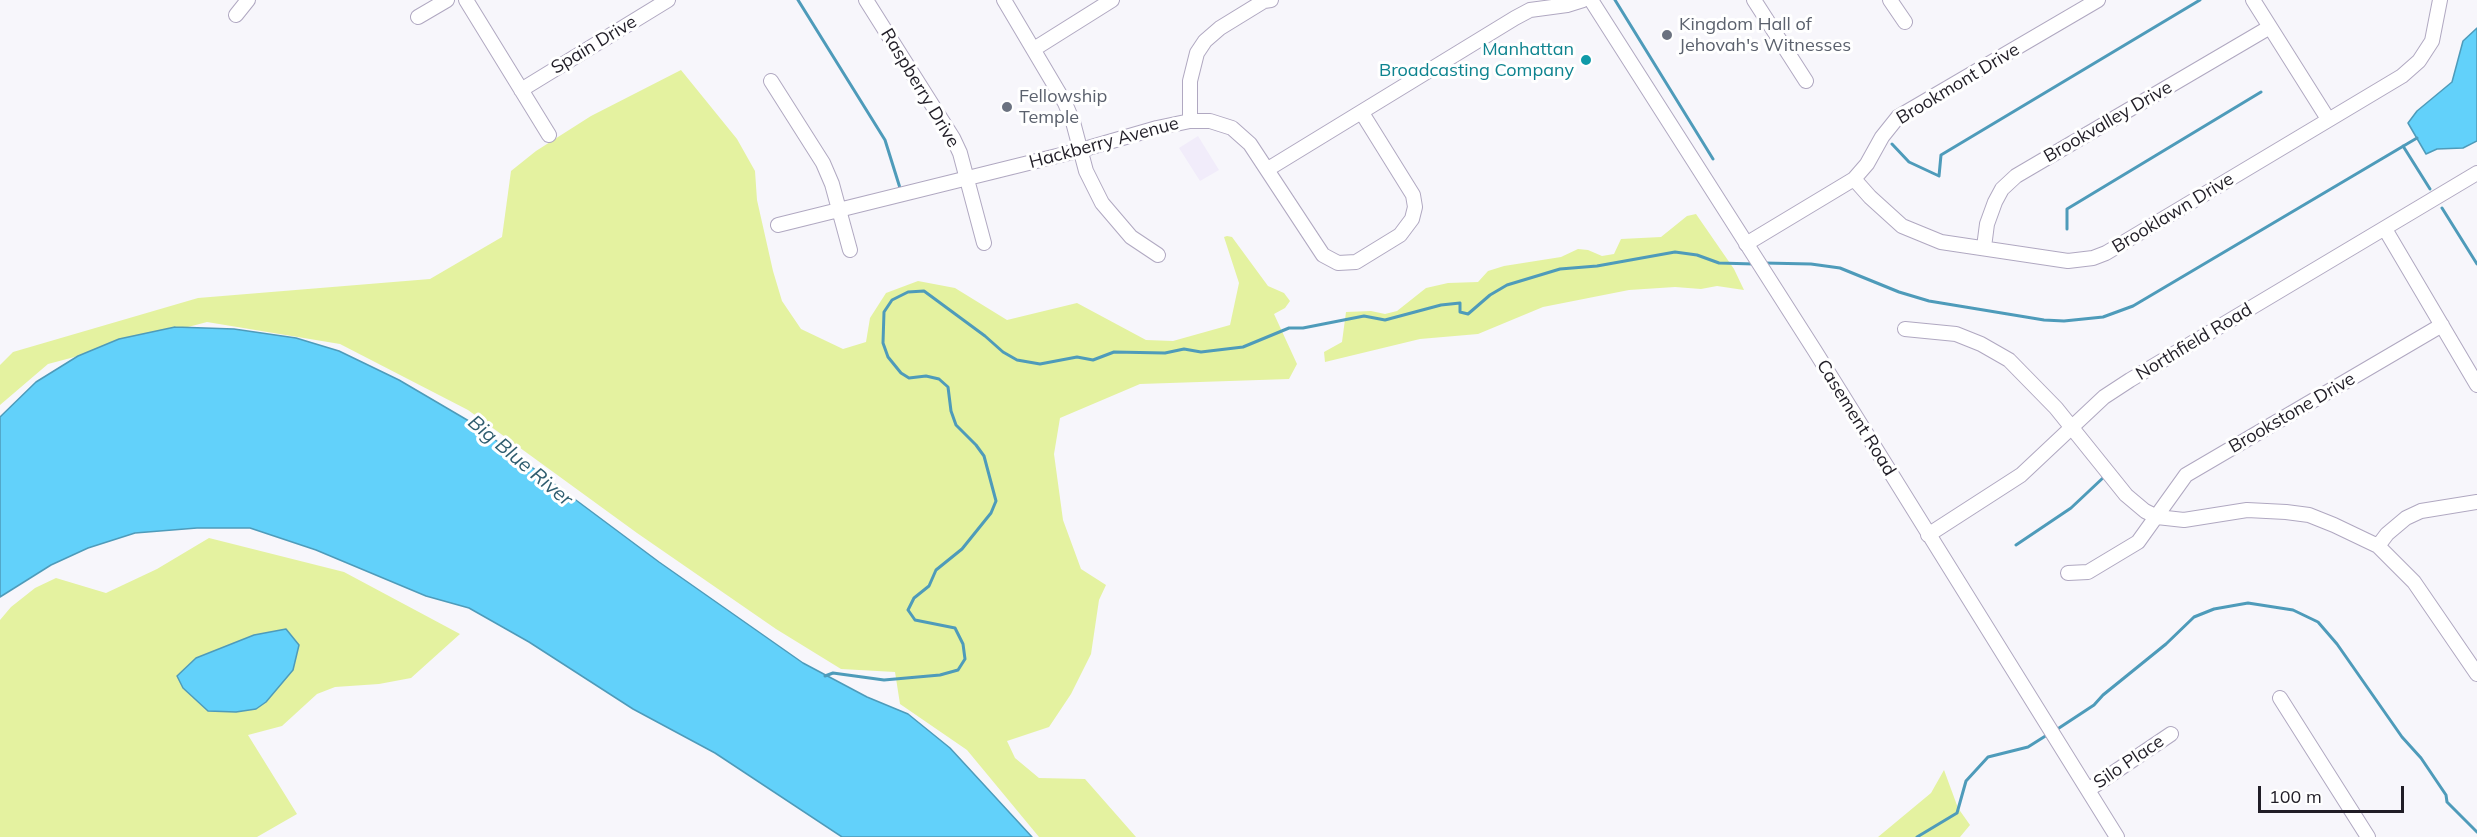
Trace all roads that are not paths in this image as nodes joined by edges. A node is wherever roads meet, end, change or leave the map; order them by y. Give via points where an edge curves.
1 (248, 0) edge
2 (447, 0) edge
3 (466, 0) edge
4 (668, 0) edge
5 (867, 0) edge
6 (1004, 0) edge
7 (1112, 0) edge
8 (1271, 0) edge
9 (1583, 0) edge
10 (1591, 0) edge
11 (1754, 0) edge
12 (1890, 0) edge
13 (2098, 0) edge
14 (2253, 0) edge
15 (2440, 0) edge
16 (236, 15) dead end
17 (418, 17) dead end
18 (1905, 22) dead end
19 (2270, 27) junction
20 (1034, 49) junction
21 (771, 81) dead end
22 (1806, 81) dead end
23 (521, 90) junction
24 (1362, 113) junction
25 (2328, 119) junction
26 (1190, 121) junction
27 (549, 135) dead end
28 (1081, 150) junction
29 (1268, 170) junction
30 (2477, 173) edge
31 (967, 178) junction
32 (1854, 179) junction
33 (839, 210) junction
34 (778, 225) dead end
35 (2385, 229) junction
36 (984, 243) dead end
37 (1984, 247) junction
38 (1749, 249) junction
39 (850, 250) dead end
40 (1158, 255) dead end
41 (2442, 325) junction
42 (1905, 329) dead end
43 (2477, 385) edge
44 (2071, 428) junction
45 (2477, 502) edge
46 (2157, 517) junction
47 (1928, 535) junction
48 (2378, 546) junction
49 (2068, 573) dead end
50 (2477, 674) edge
51 (2280, 698) dead end
52 (2171, 734) dead end
53 (2088, 790) junction
54 (2117, 837) edge
55 (2368, 837) edge

1 - 16 street
2 - 17 street
3 - 23 street
4 - 23 street, Spain Drive
5 - 31 street, Raspberry Drive via 953,138
6 - 20 street
7 - 20 street
8 - 26 street via 1220,28 1205,41 1197,53 1190,81
9 - 24 street via 1530,10
10 - 38 street, Casement Road
11 - 22 street
12 - 18 street
13 - 32 street, Brookmont Drive via 1898,117
14 - 19 street
15 - 25 street, Brooklawn Drive via 2435,31 2419,61 2402,76
19 - 25 street
19 - 37 street, Brookvalley Drive via 2016,176 1995,202
20 - 28 street via 1065,103
21 - 33 street via 823,163
23 - 27 street
24 - 29 street
24 - 29 street, Hackberry Avenue via 1413,195 1415,207 1412,219 1400,235 1356,262 1338,263 1323,255
25 - 37 street, Brooklawn Drive via 2093,258 2068,261
26 - 28 street, Hackberry Avenue
26 - 29 street, Hackberry Avenue via 1221,123 1232,128 1250,144
28 - 31 street, Hackberry Avenue
28 - 40 street via 1086,171 1102,203 1131,237
30 - 35 street, Northfield Road
31 - 33 street, Hackberry Avenue
31 - 36 street, Raspberry Drive
32 - 37 street, Brooklawn Drive via 1902,226 1941,242
32 - 38 street, Brookmont Drive
33 - 34 street, Hackberry Avenue
33 - 39 street
35 - 41 street
35 - 44 street, Northfield Road via 2130,380 2104,397
38 - 47 street, Casement Road
41 - 43 street
41 - 46 street, Brookstone Drive via 2186,475
42 - 44 street via 1956,334 1996,351 2022,371
44 - 46 street via 2126,495
44 - 47 street, Northfield Road via 2021,475
45 - 48 street via 2413,515 2395,526
46 - 48 street via 2184,520 2247,510 2309,515
46 - 49 street, Brookstone Drive via 2138,542 2088,572
47 - 53 street, Casement Road
48 - 50 street via 2414,582
51 - 55 street
52 - 53 street, Silo Place
53 - 54 street, Casement Road

